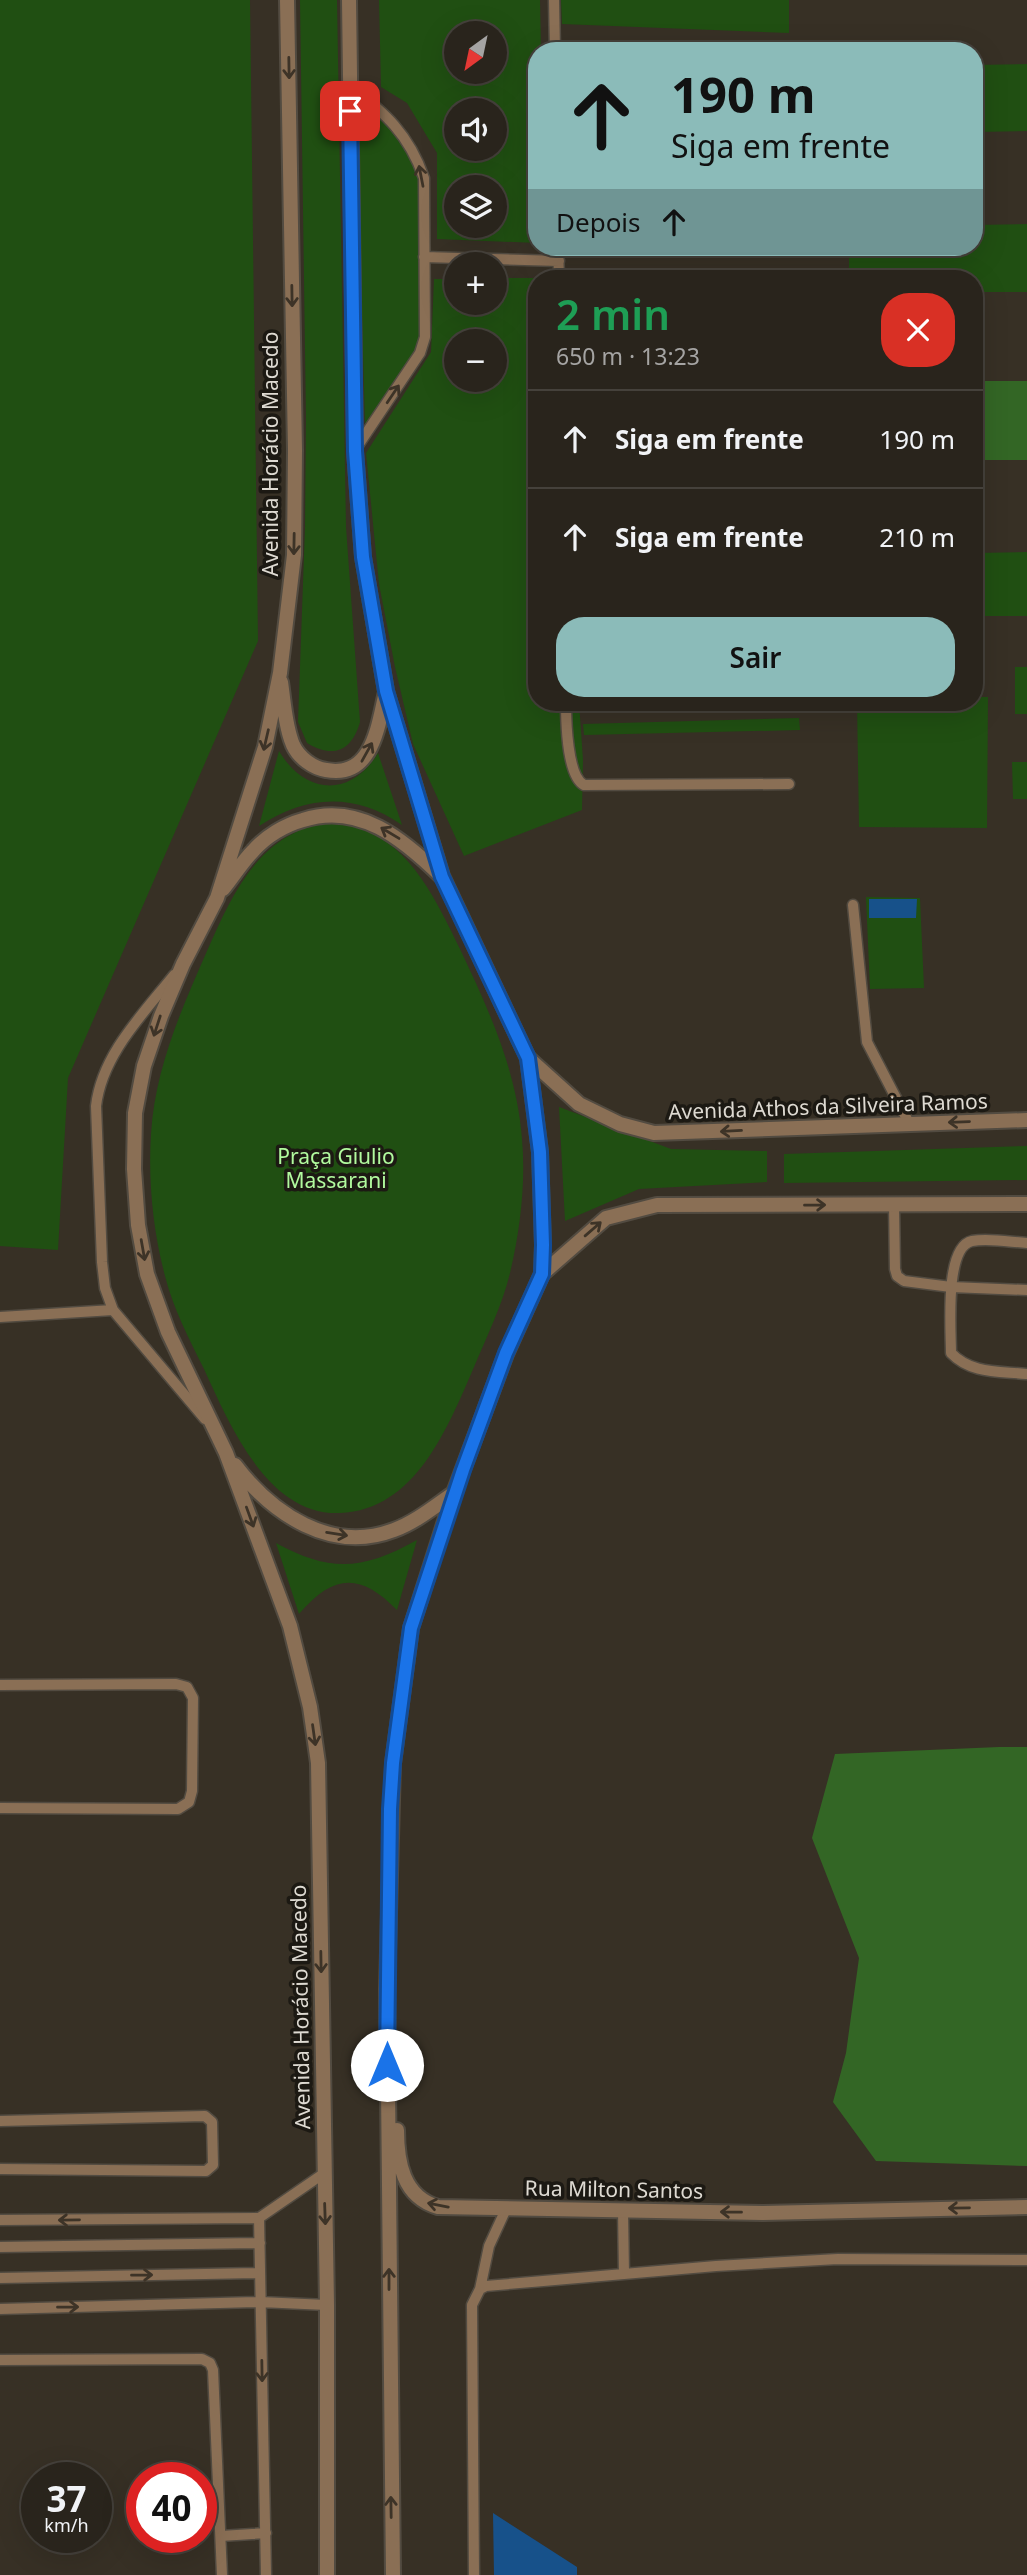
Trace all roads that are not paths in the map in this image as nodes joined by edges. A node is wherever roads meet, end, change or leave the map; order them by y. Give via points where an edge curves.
1 (287, 0) edge
2 (349, 0) edge
3 (554, 0) edge
4 (555, 42) edge
5 (349, 85) junction
6 (559, 256) edge
7 (424, 257) junction
8 (559, 261) junction
9 (559, 270) edge
10 (355, 451) junction
11 (280, 673) junction
12 (386, 691) junction
13 (566, 711) edge
14 (789, 784) dead end
15 (442, 877) junction
16 (217, 898) junction
17 (853, 905) dead end
18 (183, 964) junction
19 (528, 1058) junction
20 (1027, 1120) edge
21 (909, 1123) junction
22 (1027, 1204) edge
23 (894, 1205) junction
24 (1027, 1243) edge
25 (542, 1274) junction
26 (951, 1287) junction
27 (1027, 1290) edge
28 (113, 1310) junction
29 (0, 1317) edge
30 (1026, 1374) edge
31 (215, 1430) junction
32 (226, 1453) junction
33 (454, 1493) junction
34 (0, 1685) edge
35 (0, 1808) edge
36 (387, 1989) junction
37 (0, 2121) edge
38 (0, 2169) edge
39 (323, 2174) junction
40 (1027, 2207) edge
41 (506, 2209) junction
42 (623, 2211) junction
43 (259, 2218) junction
44 (0, 2221) edge
45 (260, 2243) junction
46 (0, 2247) edge
47 (1027, 2260) edge
48 (260, 2273) junction
49 (624, 2274) junction
50 (0, 2278) edge
51 (480, 2289) junction
52 (260, 2302) junction
53 (327, 2305) junction
54 (0, 2309) edge
55 (0, 2360) edge
56 (266, 2533) junction
57 (220, 2536) junction
58 (222, 2575) edge
59 (266, 2575) edge
60 (327, 2575) edge
61 (393, 2575) edge
62 (474, 2575) edge

1 -> 11 street, Avenida Horácio Macedo via 294,555
2 - 5 street
3 - 4 lane
7 -> 5 lane via 424,178 418,162 384,112
5 - 10 street
6 - 8 lane
7 - 8 lane
10 -> 7 lane via 423,345
8 - 9 lane
10 - 12 street via 363,557
11 -> 12 street via 294,747 318,769 352,769 364,760
11 -> 16 street, Avenida Horácio Macedo via 265,747
12 - 15 street
13 - 14 lane via 576,778 584,785
15 -> 16 street via 409,845 382,828 349,815 317,815 286,825 254,849
15 - 19 street
16 - 18 street
17 - 21 lane via 867,1042
18 - 28 lane via 124,1038 98,1090 102,1262
18 -> 31 street via 144,1066 135,1113 134,1169 147,1274 168,1332
21 -> 19 street, Avenida Athos da Silveira Ramos via 654,1133 620,1124 579,1104
19 - 25 street via 540,1152
20 -> 21 street, Avenida Athos da Silveira Ramos
22 - 23 street
25 -> 23 street via 606,1218 657,1205
23 - 26 lane via 897,1276 904,1281
24 - 26 lane via 973,1241 964,1245 958,1252
25 - 33 street via 506,1353
26 - 27 lane
26 - 30 lane via 951,1353 975,1369
28 - 29 lane
28 - 31 lane
31 - 32 street
32 -> 33 street via 272,1506 303,1526 334,1535 371,1537 395,1530
32 -> 39 street, Avenida Horácio Macedo via 290,1626 318,1763
33 - 36 street via 411,1628 403,1682 390,1809
34 - 35 lane via 176,1684 187,1687 193,1698 192,1791 190,1802 178,1809
41 -> 36 street, Rua Milton Santos via 438,2207 424,2202 405,2182 397,2147 397,2051
61 -> 36 street
37 - 38 lane via 205,2116 212,2122 213,2165 206,2171
39 - 43 lane
39 -> 53 street, Avenida Horácio Macedo
40 -> 42 street, Rua Milton Santos
41 - 42 street, Rua Milton Santos
41 - 51 lane via 489,2246
42 - 49 lane
43 -> 44 lane
43 - 45 lane
45 - 46 lane
45 - 48 lane
47 - 49 lane via 838,2259
50 -> 48 lane
48 - 52 lane
49 - 51 lane
51 - 62 lane via 472,2305
52 - 53 lane
54 -> 52 lane
52 -> 56 lane
53 - 60 street, Avenida Horácio Macedo
55 - 57 lane via 202,2359 213,2366
56 - 57 lane
56 - 59 lane
57 - 58 lane

